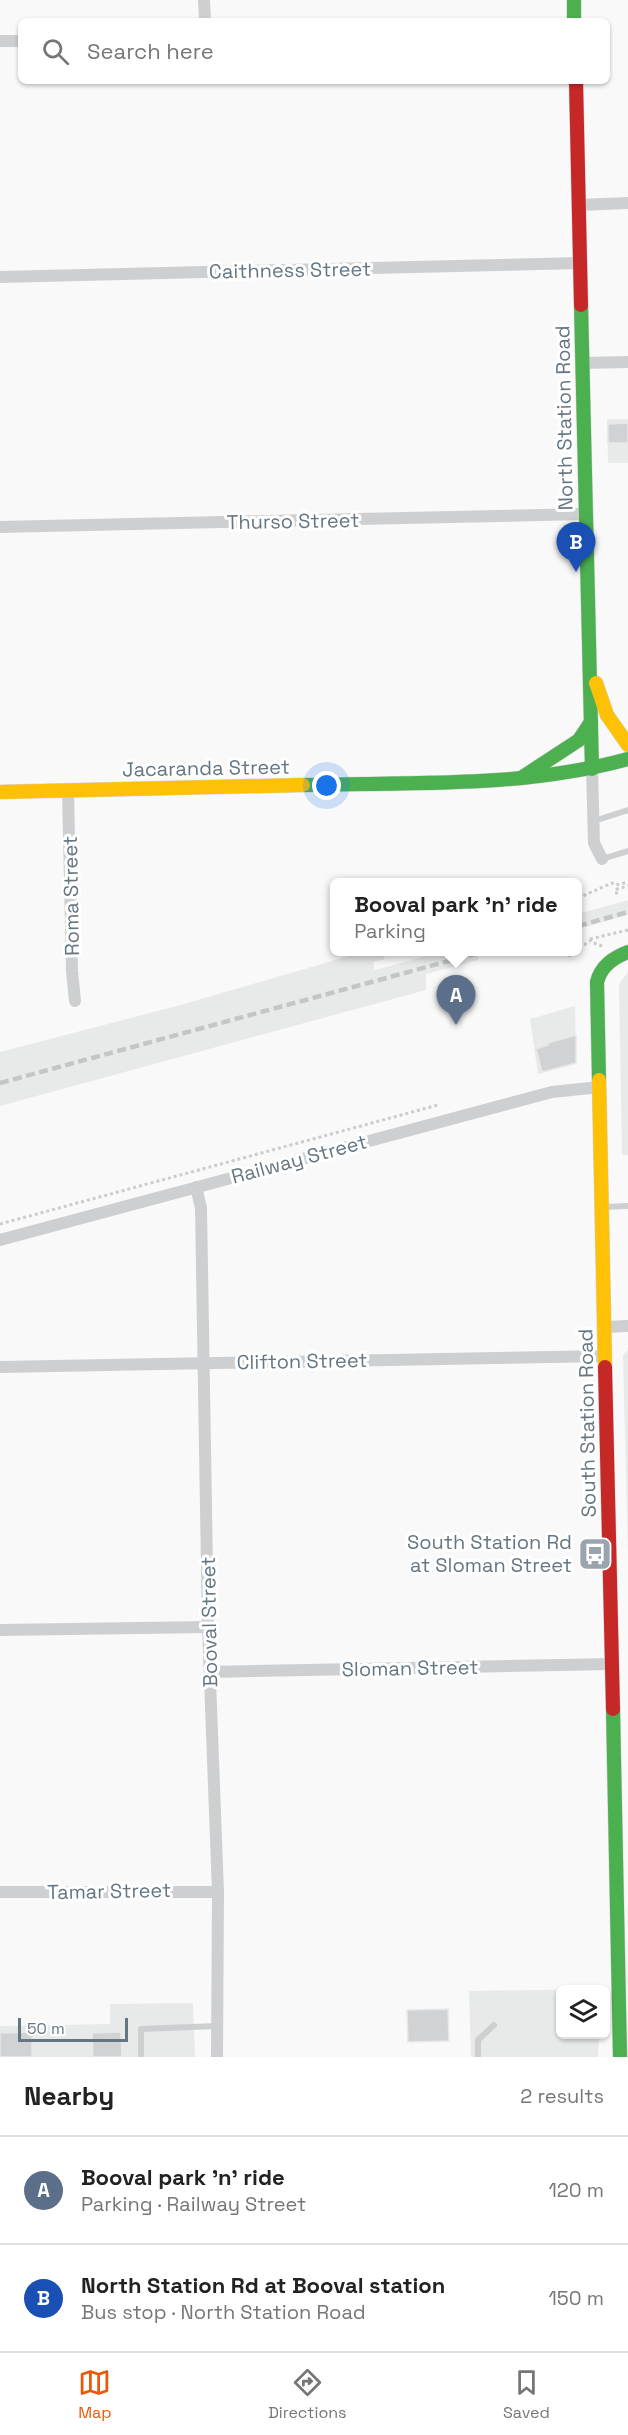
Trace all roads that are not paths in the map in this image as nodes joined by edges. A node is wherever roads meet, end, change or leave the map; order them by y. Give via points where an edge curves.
1 (204, 0) edge
2 (574, 0) edge
3 (205, 18) edge
4 (574, 18) edge
5 (18, 40) edge
6 (0, 41) edge
7 (576, 84) edge
8 (628, 203) edge
9 (579, 205) junction
10 (580, 263) junction
11 (0, 277) edge
12 (628, 362) edge
13 (582, 363) junction
14 (586, 514) junction
15 (0, 527) edge
16 (591, 670) junction
17 (591, 722) junction
18 (628, 744) edge
19 (628, 759) edge
20 (592, 769) junction
21 (518, 780) junction
22 (68, 790) junction
23 (0, 792) edge
24 (628, 810) edge
25 (593, 821) junction
26 (628, 851) edge
27 (602, 859) joint
28 (628, 952) edge
29 (75, 1001) dead end
30 (600, 1087) junction
31 (196, 1187) junction
32 (628, 1206) edge
33 (602, 1207) junction
34 (0, 1240) edge
35 (628, 1326) edge
36 (604, 1327) junction
37 (605, 1356) junction
38 (204, 1364) junction
39 (0, 1367) edge
40 (208, 1627) junction
41 (0, 1630) edge
42 (611, 1664) junction
43 (210, 1672) junction
44 (0, 1892) edge
45 (218, 1892) junction
46 (495, 2025) dead end
47 (217, 2026) junction
48 (141, 2057) edge
49 (217, 2057) edge
50 (478, 2057) edge
51 (620, 2057) edge

1 - 3 street
2 - 4 street
5 - 6 street
7 - 9 street, North Station Road
8 - 9 street
9 - 10 street, North Station Road
10 - 11 street, Caithness Street
10 - 13 street, North Station Road
12 - 13 street
13 - 14 street, North Station Road
14 - 15 street, Thurso Street
14 - 16 street, North Station Road
16 - 17 street, North Station Road
16 - 18 street via 607,715
17 - 20 street, North Station Road
17 - 21 street via 579,740
19 - 20 street, Jacaranda Street
20 - 21 street, Jacaranda Street
20 - 25 street, North Station Road
21 - 22 street, Jacaranda Street
22 - 23 street, Jacaranda Street
22 - 29 street, Roma Street
24 - 25 lane
25 - 27 street, North Station Road via 594,843
26 - 27 lane
28 - 30 street, South Station Road via 602,968 597,982
30 - 31 street, Railway Street via 552,1092
30 - 33 street, South Station Road
31 - 34 street, Railway Street
31 - 38 street, Booval Street via 201,1208
32 - 33 lane
33 - 36 street, South Station Road
35 - 36 street
36 - 37 street, South Station Road
37 - 38 street, Clifton Street
37 - 42 street, South Station Road
38 - 39 street, Clifton Street
38 - 40 street, Booval Street
40 - 41 street
40 - 43 street, Booval Street
42 - 43 street, Sloman Street
42 - 51 street, South Station Road
43 - 45 street, Booval Street
44 - 45 street, Tamar Street
45 - 47 street, Booval Street
46 - 50 lane via 478,2040
47 - 48 lane via 141,2029
47 - 49 street, Booval Street

